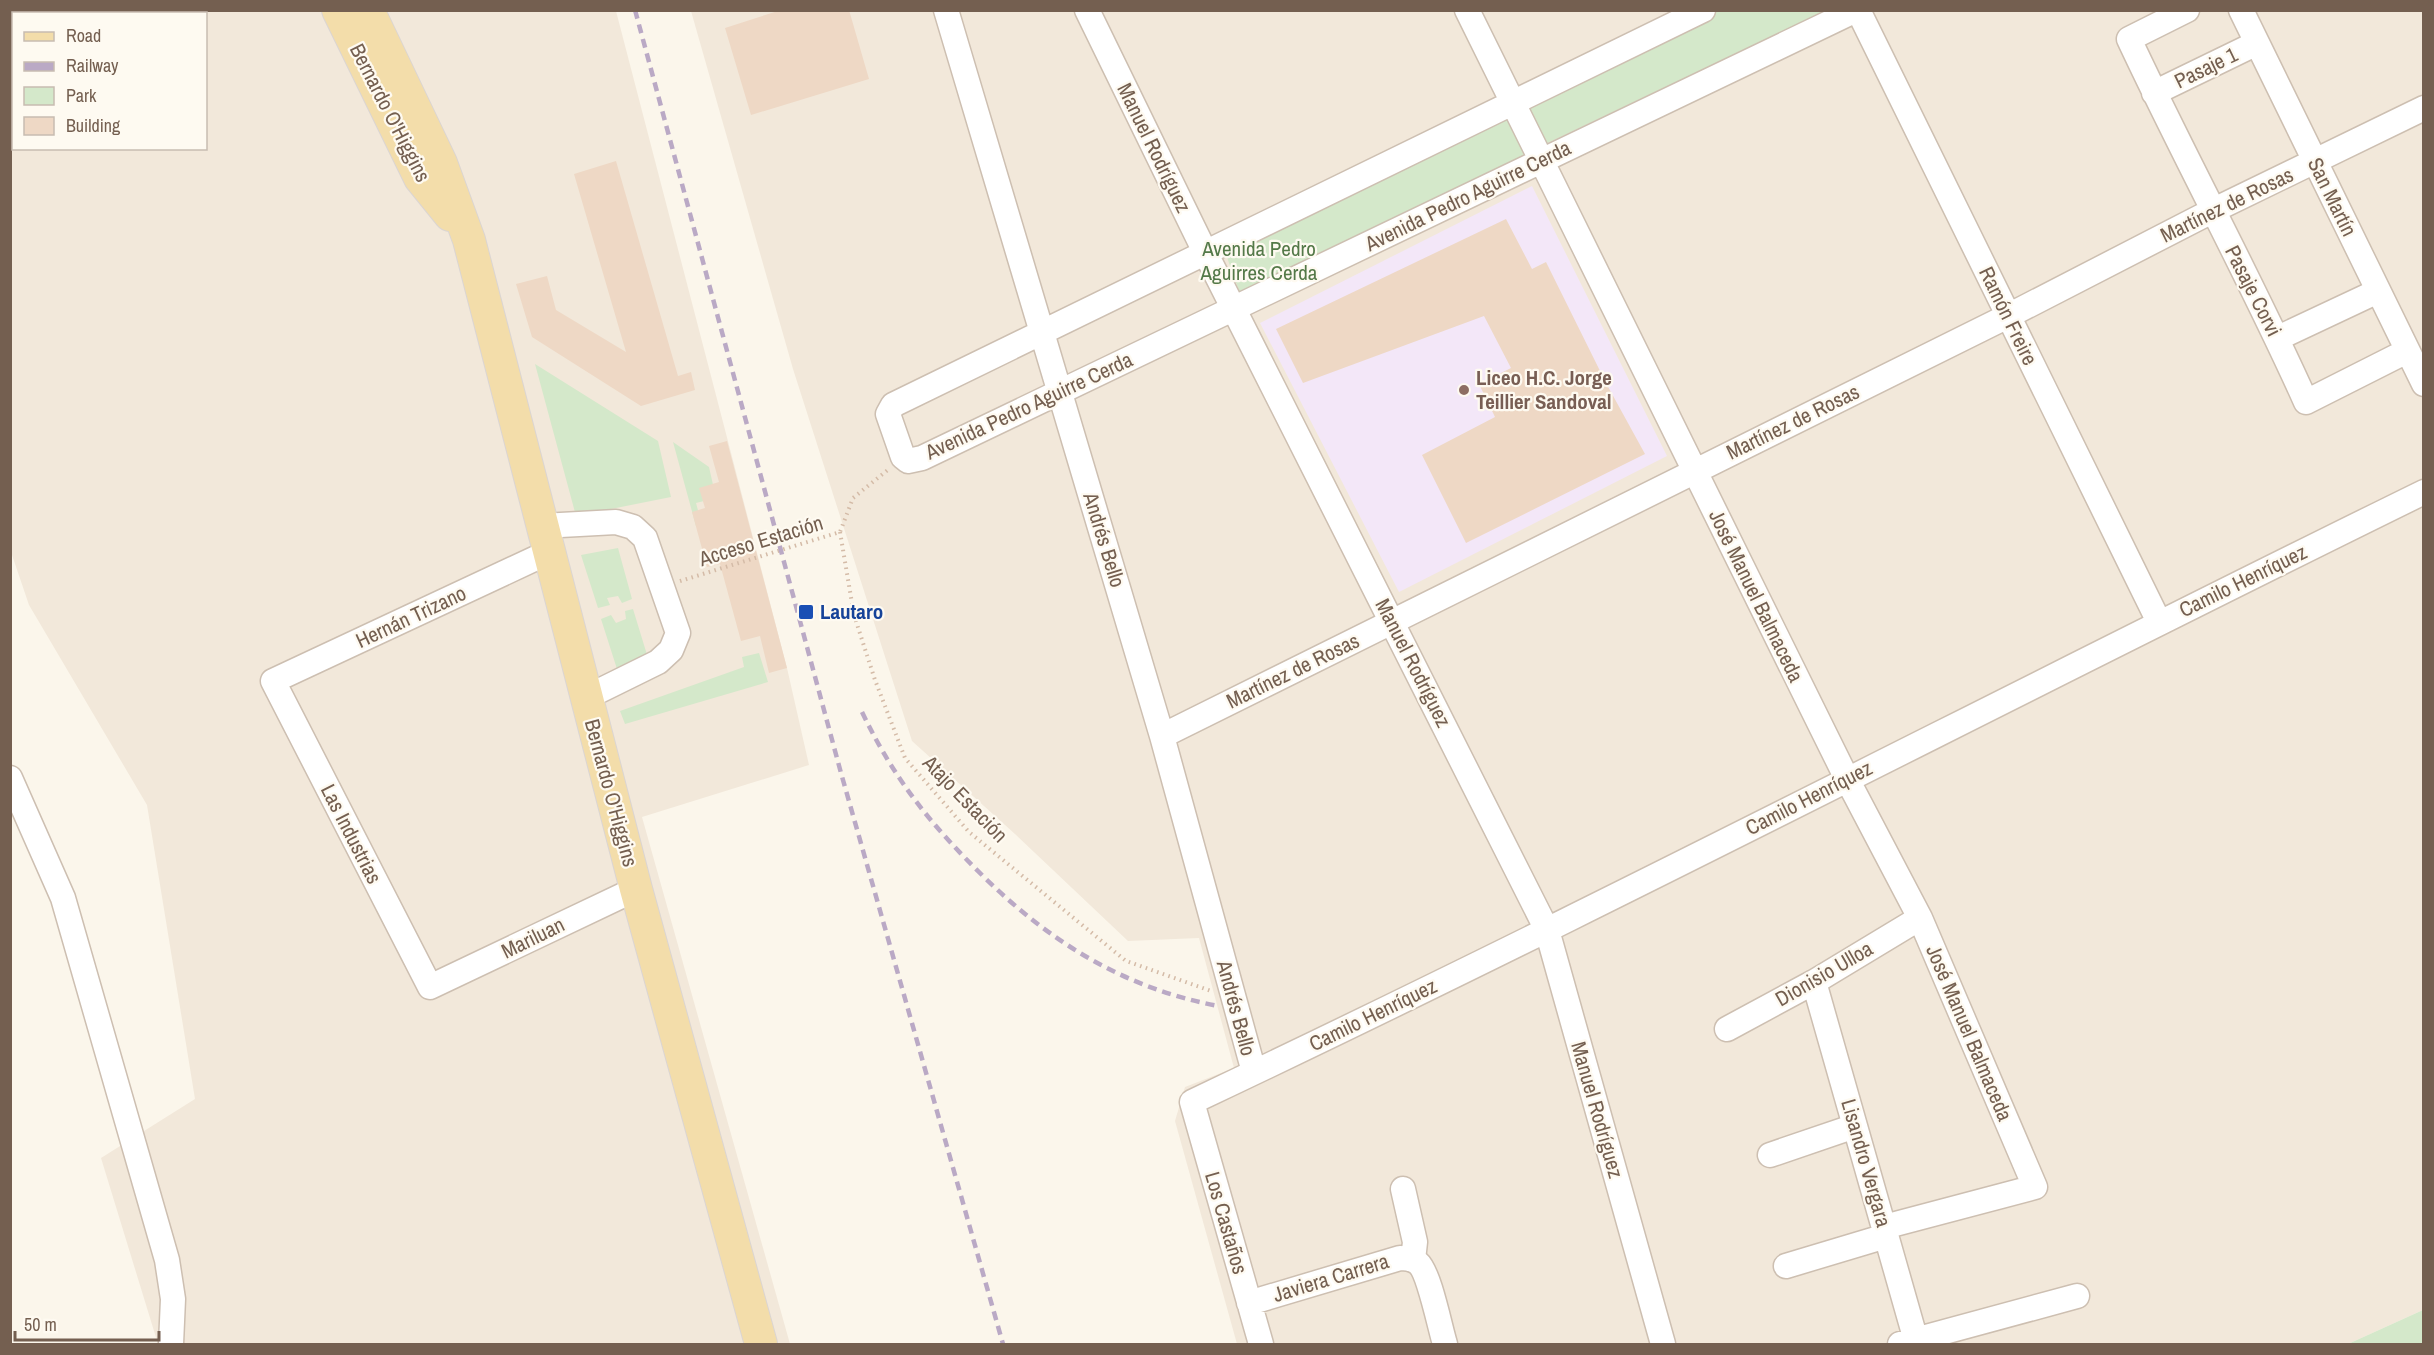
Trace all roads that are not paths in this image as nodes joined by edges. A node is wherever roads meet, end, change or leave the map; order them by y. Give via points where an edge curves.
1 (338, 10) edge
2 (368, 10) edge
3 (946, 10) edge
4 (1087, 10) edge
5 (1467, 10) edge
6 (1703, 10) edge
7 (1857, 10) edge
8 (2187, 10) edge
9 (2241, 10) edge
10 (2257, 43) junction
11 (2154, 93) junction
12 (1513, 103) junction
13 (2424, 108) edge
14 (1541, 161) junction
15 (2315, 162) junction
16 (2212, 211) junction
17 (469, 240) junction
18 (1205, 252) junction
19 (2378, 291) junction
20 (1235, 308) junction
21 (2008, 316) junction
22 (1041, 333) junction
23 (2278, 338) junction
24 (2408, 351) junction
25 (2424, 384) edge
26 (1060, 392) junction
27 (1694, 471) junction
28 (2424, 492) edge
29 (546, 539) junction
30 (1392, 622) junction
31 (2159, 622) junction
32 (273, 681) joint
33 (586, 697) junction
34 (1162, 736) junction
35 (10, 778) edge
36 (1847, 779) junction
37 (636, 889) junction
38 (1920, 918) junction
39 (1547, 930) junction
40 (1814, 982) junction
41 (430, 987) joint
42 (1726, 1029) dead end
43 (1254, 1072) junction
44 (1192, 1102) joint
45 (1855, 1126) junction
46 (1770, 1155) dead end
47 (1403, 1189) dead end
48 (1885, 1232) junction
49 (1413, 1260) junction
50 (1786, 1266) dead end
51 (2077, 1296) dead end
52 (1249, 1303) junction
53 (1911, 1343) edge
54 (171, 1344) edge
55 (761, 1344) edge
56 (1261, 1344) edge
57 (1445, 1344) edge
58 (1663, 1344) edge

1 - 17 main road, Bernardo O'Higgins via 420,178
2 - 17 main road, Bernardo O'Higgins via 441,163
3 - 22 street, Andrés Bello
4 - 18 street, Manuel Rodríguez
5 - 12 street, José Manuel Balmaceda
6 - 12 street, Avenida Pedro Aguirre Cerda
7 - 14 street, Avenida Pedro Aguirre Cerda
7 - 21 street, Ramón Freire
8 - 11 street, Pasaje Corvi via 2129,39
9 - 10 street, San Martín
10 - 11 street, Pasaje 1
10 - 15 street, San Martín
11 - 16 street, Pasaje Corvi
12 - 14 street, José Manuel Balmaceda
12 - 18 street, Avenida Pedro Aguirre Cerda
13 - 15 street, Martínez de Rosas
14 - 20 street, Avenida Pedro Aguirre Cerda
14 - 27 street, José Manuel Balmaceda
15 - 16 street, Martínez de Rosas
15 - 19 street, San Martín
16 - 21 street, Martínez de Rosas
16 - 23 street, Pasaje Corvi
17 - 29 main road, Bernardo O'Higgins
18 - 20 street, Manuel Rodríguez
18 - 22 street, Avenida Pedro Aguirre Cerda
19 - 23 street
19 - 24 street, San Martín
20 - 26 street, Avenida Pedro Aguirre Cerda
20 - 30 street, Manuel Rodríguez
21 - 27 street, Martínez de Rosas
21 - 31 street, Ramón Freire
22 - 26 street, Andrés Bello
22 - 26 street, Avenida Pedro Aguirre Cerda via 893,405 888,414 903,457 908,461 922,458
23 - 24 street, Pasaje Corvi via 2306,402
24 - 25 street, San Martín
26 - 34 street, Andrés Bello
27 - 30 street, Martínez de Rosas
27 - 36 street, José Manuel Balmaceda
28 - 31 street, Camilo Henríquez
29 - 32 street, Hernán Trizano
29 - 33 main road, Bernardo O'Higgins
29 - 33 street via 616,522 633,527 645,538 678,633 671,650 658,662
30 - 34 street, Martínez de Rosas
30 - 39 street, Manuel Rodríguez
31 - 36 street, Camilo Henríquez
32 - 41 street, Las Industrias
33 - 37 main road, Bernardo O'Higgins
34 - 43 street, Andrés Bello
35 - 54 street via 63,898 167,1260 172,1299
36 - 38 street, José Manuel Balmaceda
36 - 39 street, Camilo Henríquez
37 - 41 street, Mariluan
37 - 55 main road, Bernardo O'Higgins
38 - 40 street, Dionisio Ulloa
38 - 48 street, José Manuel Balmaceda via 2035,1187
39 - 43 street, Camilo Henríquez
39 - 58 street, Manuel Rodríguez
40 - 42 street, Dionisio Ulloa
40 - 45 street, Lisandro Vergara
43 - 44 street, Camilo Henríquez
44 - 52 street, Los Castaños
45 - 46 street
45 - 48 street, Lisandro Vergara
47 - 49 street, Javiera Carrera via 1414,1242
48 - 50 street
48 - 53 street, Lisandro Vergara
49 - 52 street, Javiera Carrera via 1400,1258
49 - 57 street, Javiera Carrera via 1425,1274
51 - 53 street
52 - 56 street, Los Castaños

